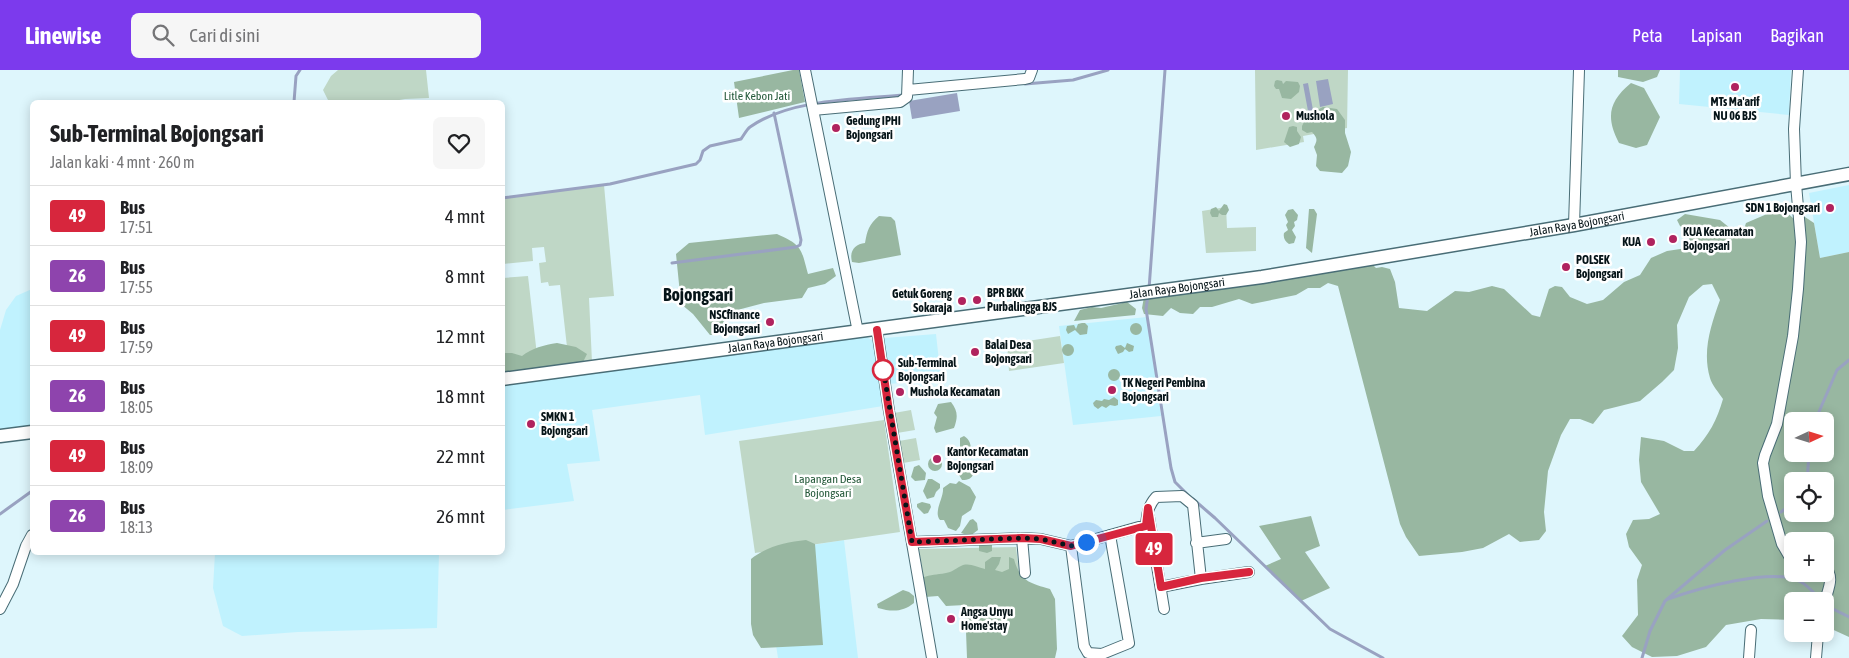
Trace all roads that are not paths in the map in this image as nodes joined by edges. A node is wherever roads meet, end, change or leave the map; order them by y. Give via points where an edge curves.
1 (805, 70) edge
2 (908, 70) edge
3 (1032, 70) edge
4 (1579, 70) edge
5 (1798, 70) edge
6 (907, 93) junction
7 (813, 106) junction
8 (1849, 174) edge
9 (1796, 184) junction
10 (1574, 225) junction
11 (877, 330) junction
12 (858, 332) junction
13 (505, 379) edge
14 (30, 432) edge
15 (0, 436) edge
16 (1148, 508) junction
17 (1110, 535) junction
18 (1022, 538) junction
19 (30, 539) edge
20 (1226, 539) dead end
21 (912, 542) junction
22 (1196, 543) junction
23 (1071, 546) junction
24 (1784, 547) edge
25 (1249, 572) dead end
26 (1025, 573) dead end
27 (1201, 578) junction
28 (1161, 587) junction
29 (0, 609) edge
30 (1164, 609) dead end
31 (1752, 630) dead end
32 (1817, 642) edge
33 (932, 658) edge
34 (1749, 658) edge
35 (1816, 658) edge

1 - 7 street
2 - 6 street
3 - 6 street via 1029,78 1025,79
4 - 10 street
5 - 9 street via 1794,129
6 - 7 street via 900,102
7 - 12 street
8 - 9 main road, Jalan Raya Bojongsari
9 - 10 main road, Jalan Raya Bojongsari
9 - 24 street via 1801,242 1793,336 1777,424 1764,463 1768,496
10 - 11 main road, Jalan Raya Bojongsari via 1262,277
11 - 12 main road, Jalan Raya Bojongsari
11 - 21 street
12 - 13 main road, Jalan Raya Bojongsari
14 - 15 main road
16 - 17 street via 1146,526
16 - 22 street via 1156,497 1182,496 1193,505
16 - 28 street
17 - 23 street
17 - 23 street via 1129,643 1102,654 1088,653 1084,646
18 - 21 street
18 - 23 street
18 - 26 street
19 - 29 street
20 - 22 street
21 - 33 street
22 - 27 street
25 - 27 street
27 - 28 street
28 - 30 street
31 - 34 street
32 - 35 street

